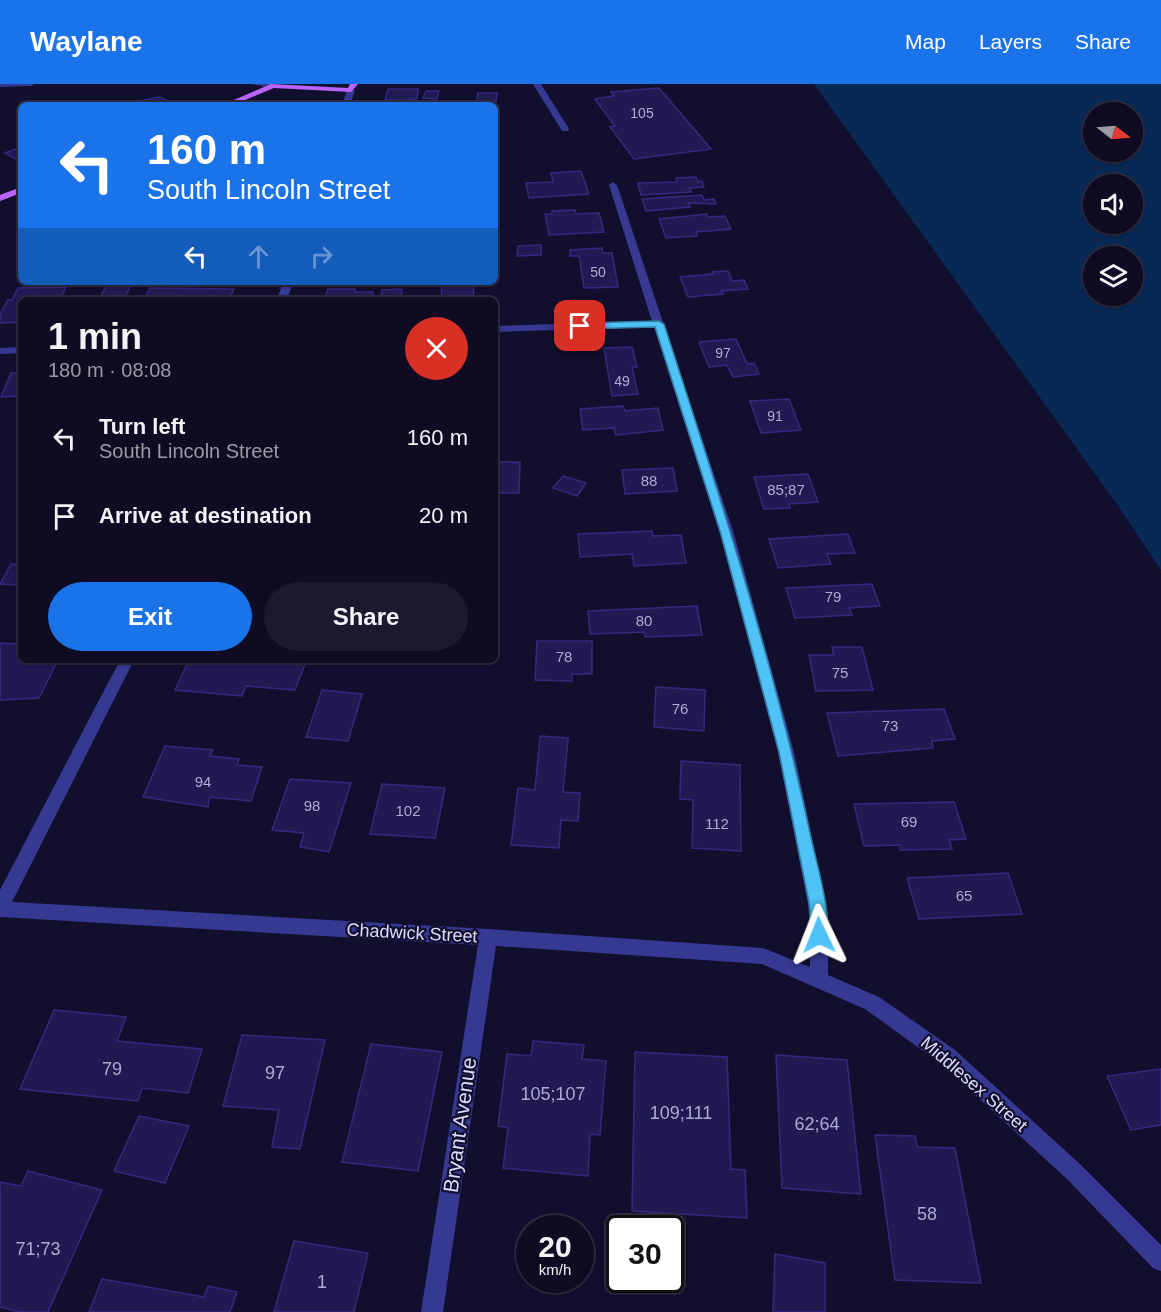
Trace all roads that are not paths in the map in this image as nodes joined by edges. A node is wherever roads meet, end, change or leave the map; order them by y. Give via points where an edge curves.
1 (31, 84) edge
2 (255, 84) edge
3 (537, 84) edge
4 (0, 85) edge
5 (275, 85) edge
6 (352, 87) edge
7 (233, 102) edge
8 (347, 102) edge
9 (565, 129) dead end
10 (613, 185) dead end
11 (18, 191) edge
12 (0, 198) edge
13 (659, 324) junction
14 (498, 329) edge
15 (18, 350) edge
16 (0, 351) edge
17 (125, 663) edge
18 (0, 908) edge
19 (488, 937) junction
20 (819, 978) junction
21 (1161, 1260) edge
22 (432, 1312) edge

1 - 4 street
2 - 5 street
3 - 9 street
5 - 6 main road
5 - 7 main road
6 - 8 street
10 - 13 street
11 - 12 main road
13 - 14 street
13 - 20 street via 727,534 786,752 819,914
15 - 16 street
17 - 18 street
18 - 19 street, Chadwick Street
19 - 20 street, Chadwick Street via 763,956
19 - 22 street, Bryant Avenue
20 - 21 street, Middlesex Street via 872,1003 948,1057 1074,1172

